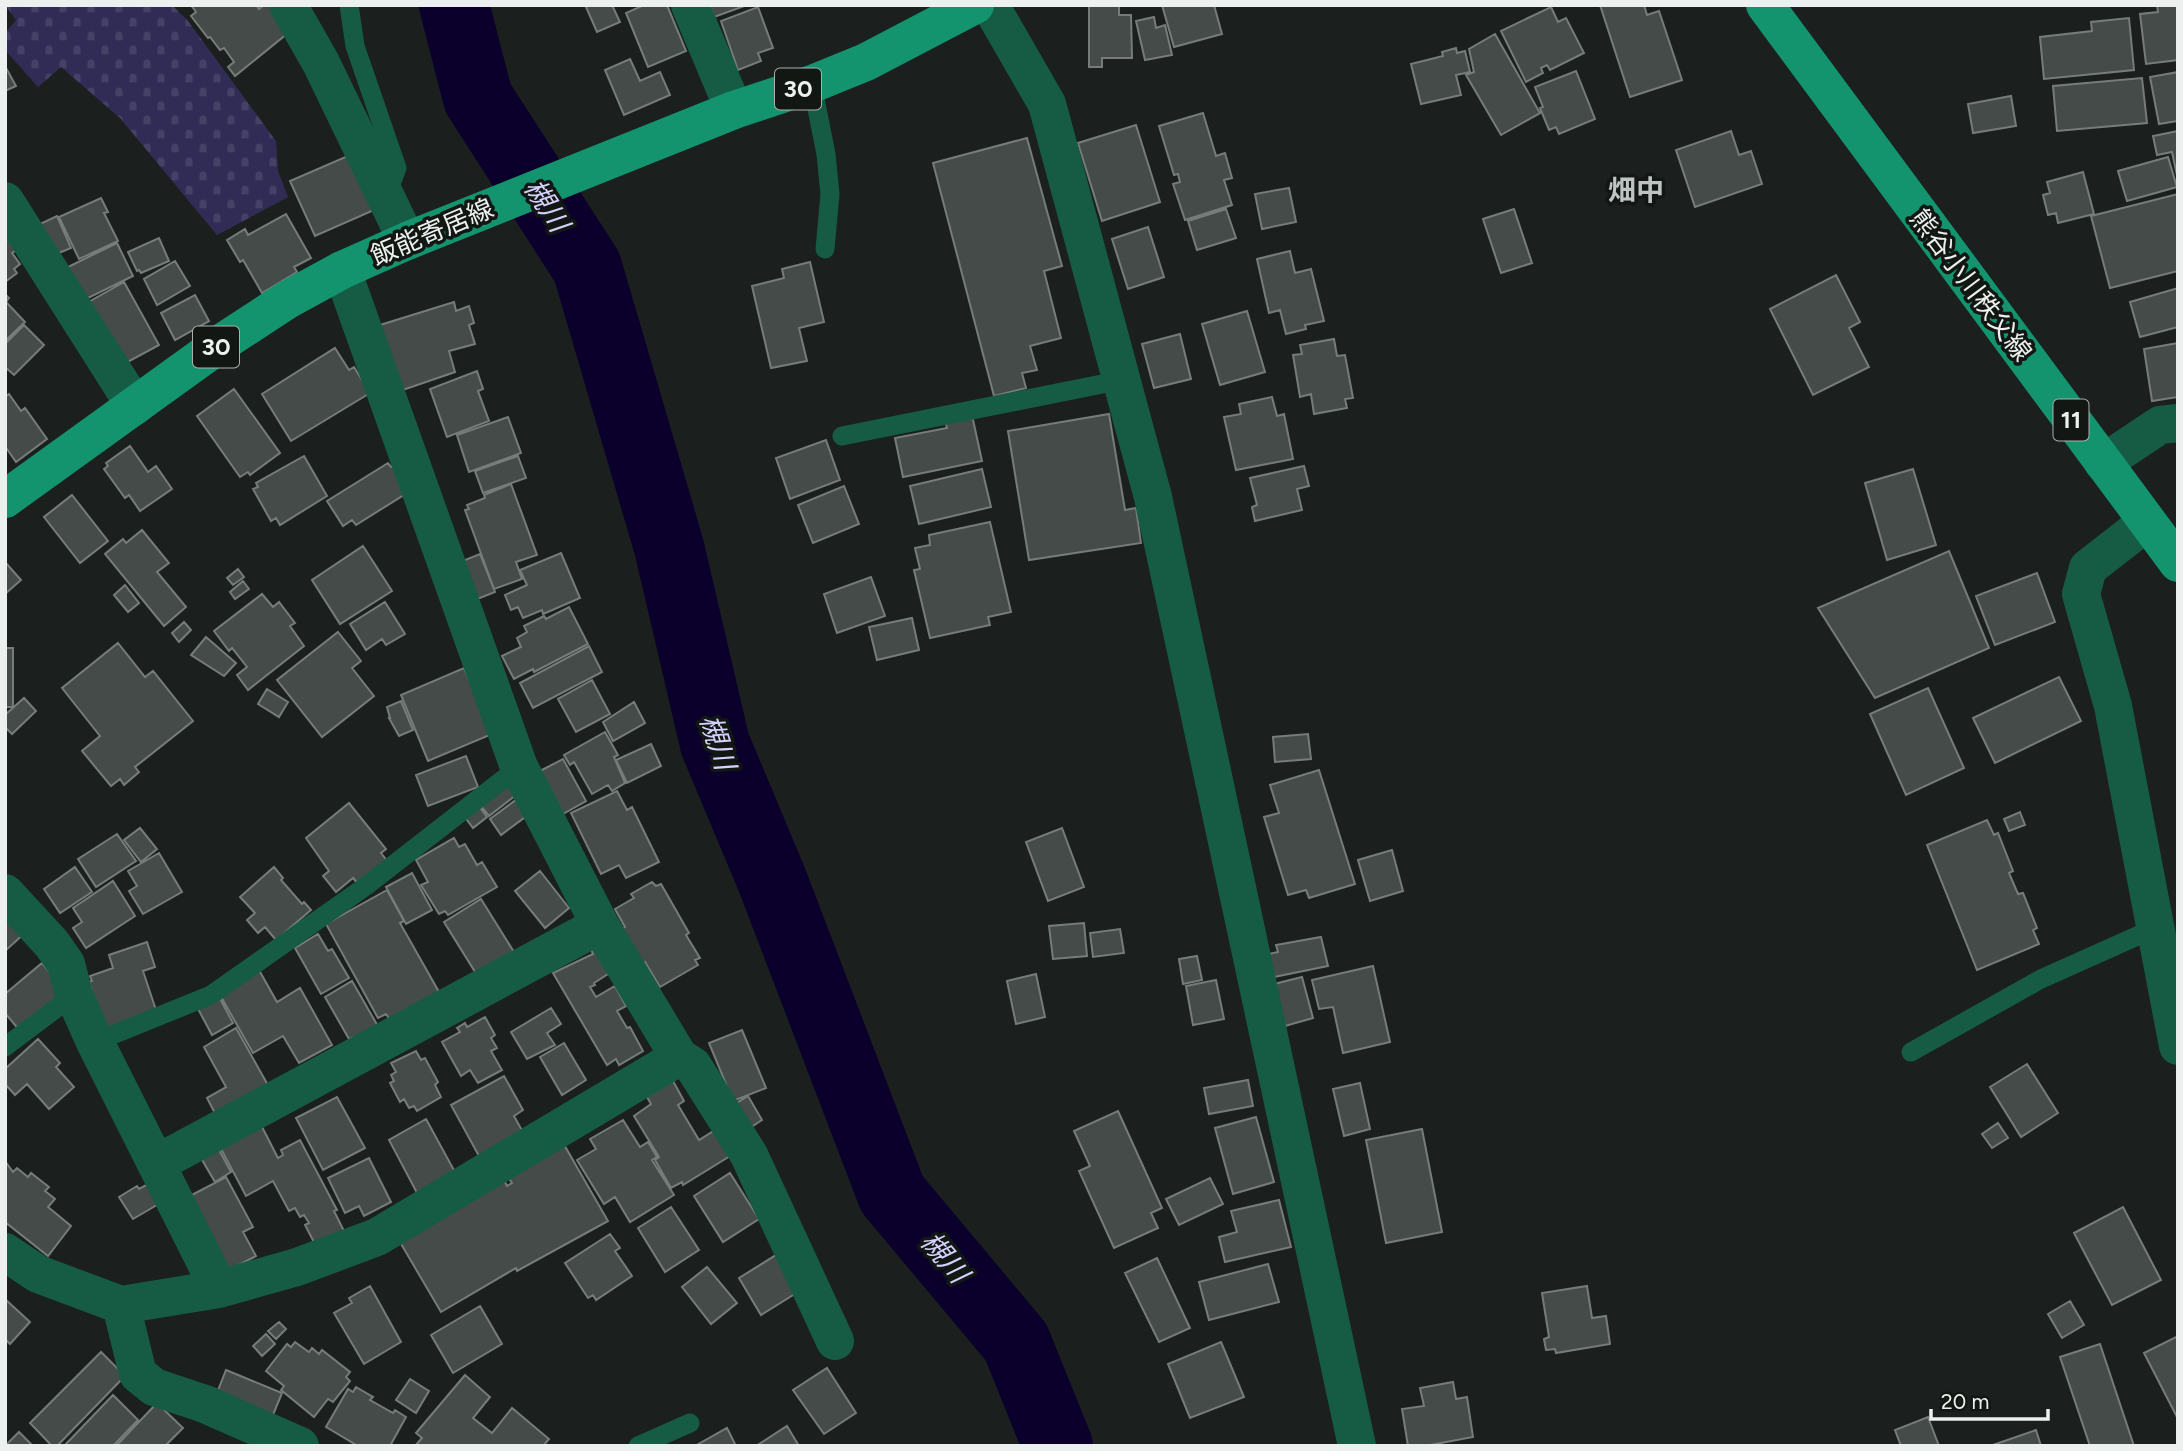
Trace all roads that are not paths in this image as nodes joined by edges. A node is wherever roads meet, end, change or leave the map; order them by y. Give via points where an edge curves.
1 (288, 5) edge
2 (349, 5) edge
3 (690, 5) edge
4 (975, 5) edge
5 (990, 5) edge
6 (1765, 5) edge
7 (812, 85) junction
8 (734, 110) junction
9 (386, 197) junction
10 (5, 201) edge
11 (407, 241) junction
12 (825, 249) dead end
13 (342, 270) junction
14 (1122, 380) junction
15 (135, 406) junction
16 (2178, 423) edge
17 (842, 436) dead end
18 (2103, 463) junction
19 (5, 499) edge
20 (2147, 522) junction
21 (2178, 563) edge
22 (519, 767) junction
23 (5, 893) edge
24 (600, 925) junction
25 (2155, 929) junction
26 (74, 995) junction
27 (94, 1042) junction
28 (2178, 1046) edge
29 (5, 1047) edge
30 (1911, 1052) dead end
31 (679, 1057) junction
32 (156, 1164) junction
33 (5, 1252) edge
34 (219, 1289) junction
35 (121, 1305) junction
36 (835, 1341) dead end
37 (691, 1423) dead end
38 (300, 1446) edge
39 (638, 1446) edge
40 (1357, 1446) edge

1 - 9 street
2 - 9 lane via 355,46 397,168
3 - 8 street
4 - 7 main road, 飯能寄居線 / 30
5 - 14 street via 1047,104
6 - 18 main road, 熊谷小川秩父線 / 11
7 - 8 main road, 飯能寄居線 / 30
7 - 12 lane via 830,194
8 - 11 main road, 飯能寄居線 / 30
9 - 11 street
10 - 15 street
11 - 13 main road, 飯能寄居線 / 30
13 - 15 main road, 飯能寄居線 / 30 via 287,300
13 - 22 street
14 - 17 lane
14 - 40 street via 1159,524
15 - 19 main road, 飯能寄居線 / 30
16 - 18 street via 2160,425
18 - 20 main road, 熊谷小川秩父線 / 11
20 - 21 main road, 熊谷小川秩父線 / 11
20 - 25 street via 2088,568 2081,594 2113,706
22 - 24 street
22 - 27 lane via 366,886 211,995
23 - 26 street via 66,964
24 - 31 street
24 - 32 street
25 - 28 street
25 - 30 lane via 2041,979
26 - 27 street
26 - 29 lane
27 - 32 street
31 - 34 street via 377,1237
31 - 36 street via 693,1066 749,1155
32 - 34 street
33 - 35 street via 38,1273
34 - 35 street
35 - 38 street via 138,1374 153,1387 205,1404
37 - 39 lane

